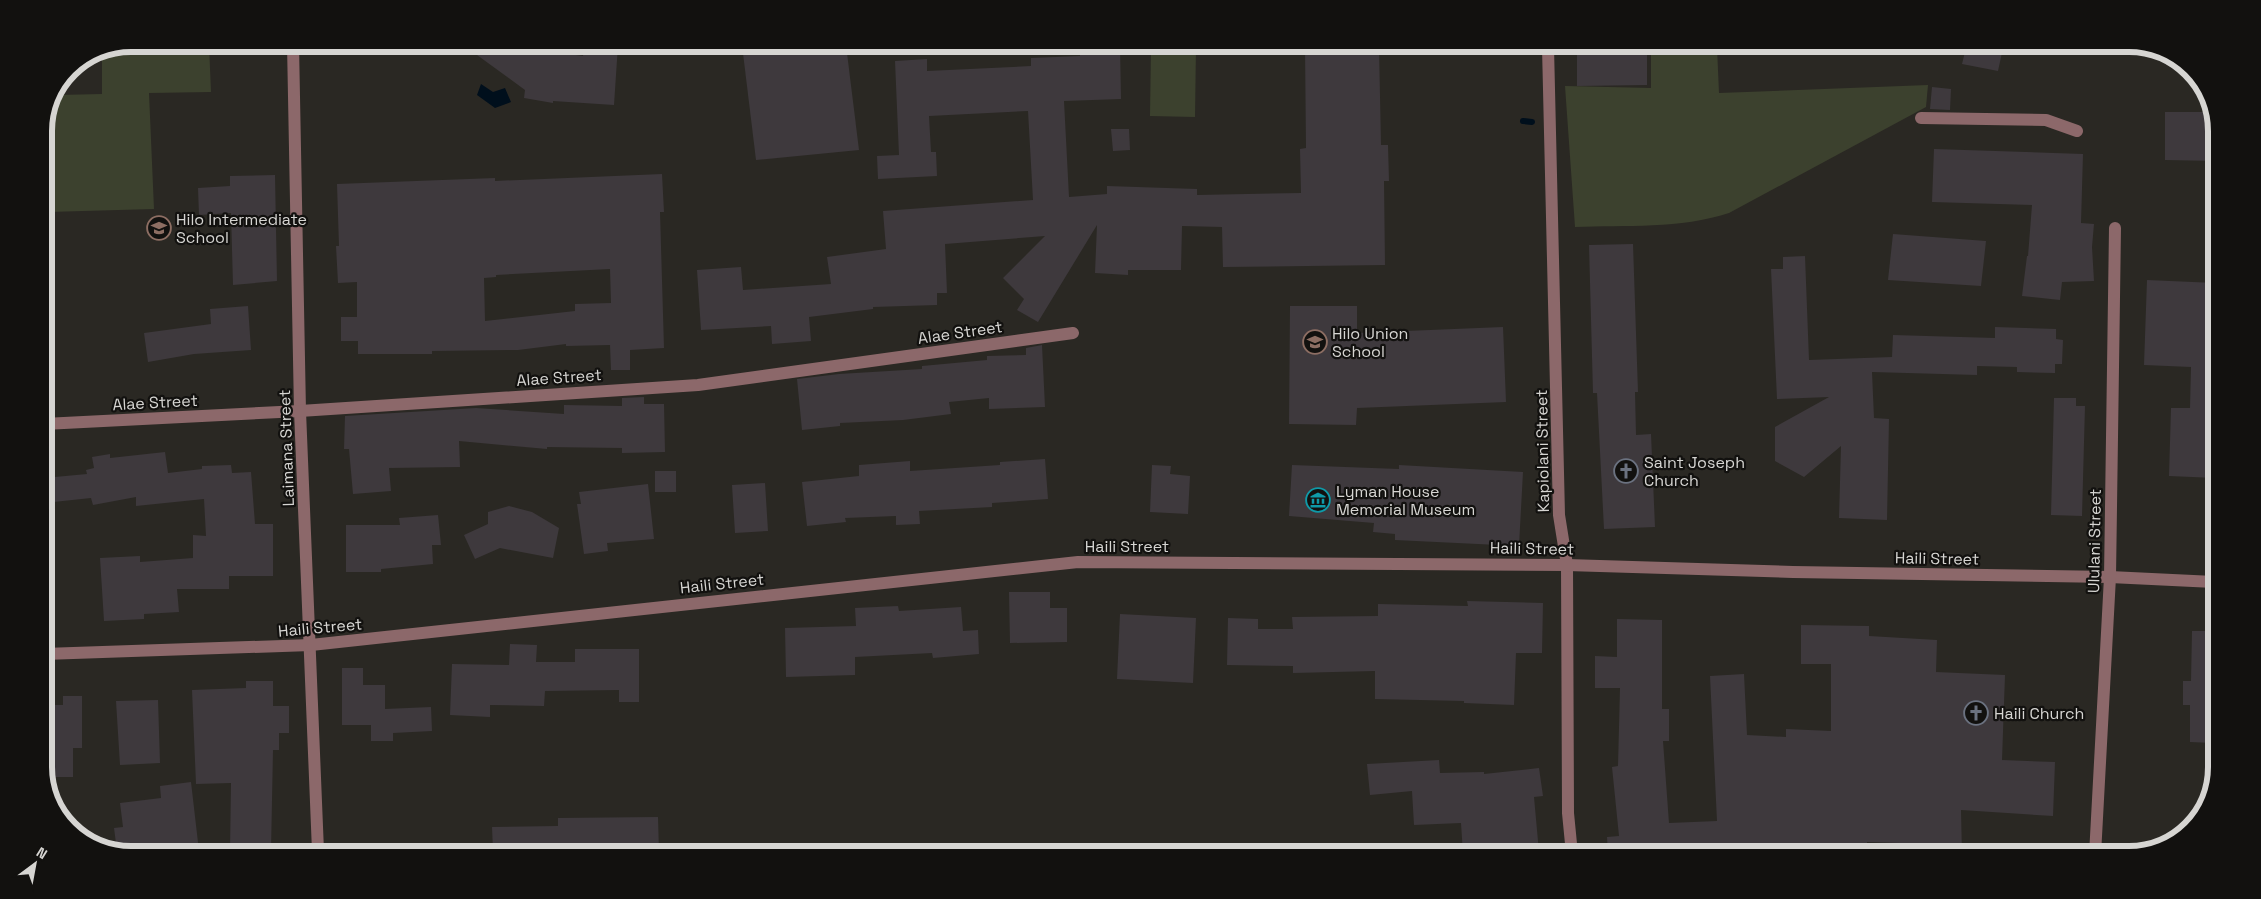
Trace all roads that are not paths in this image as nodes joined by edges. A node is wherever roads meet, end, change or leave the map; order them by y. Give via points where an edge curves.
1 (293, 52) edge
2 (1548, 52) edge
3 (1921, 118) dead end
4 (2077, 131) dead end
5 (2115, 228) dead end
6 (1073, 332) dead end
7 (300, 411) junction
8 (52, 424) edge
9 (1567, 564) junction
10 (2110, 577) junction
11 (2208, 582) edge
12 (311, 645) junction
13 (53, 654) edge
14 (318, 846) edge
15 (1571, 846) edge
16 (2095, 846) edge

1 - 7 street, Laimana Street
2 - 9 street, Kapiolani Street via 1559,515
3 - 4 street via 2046,120
5 - 10 street, Ululani Street
6 - 7 street, Alae Street via 698,385
7 - 8 street, Alae Street
7 - 12 street, Laimana Street
9 - 10 street, Haili Street
9 - 12 street, Haili Street via 1078,562
9 - 15 street, Kapiolani Street via 1568,813
10 - 11 street, Haili Street
10 - 16 street, Ululani Street
12 - 13 street, Haili Street
12 - 14 street, Laimana Street

